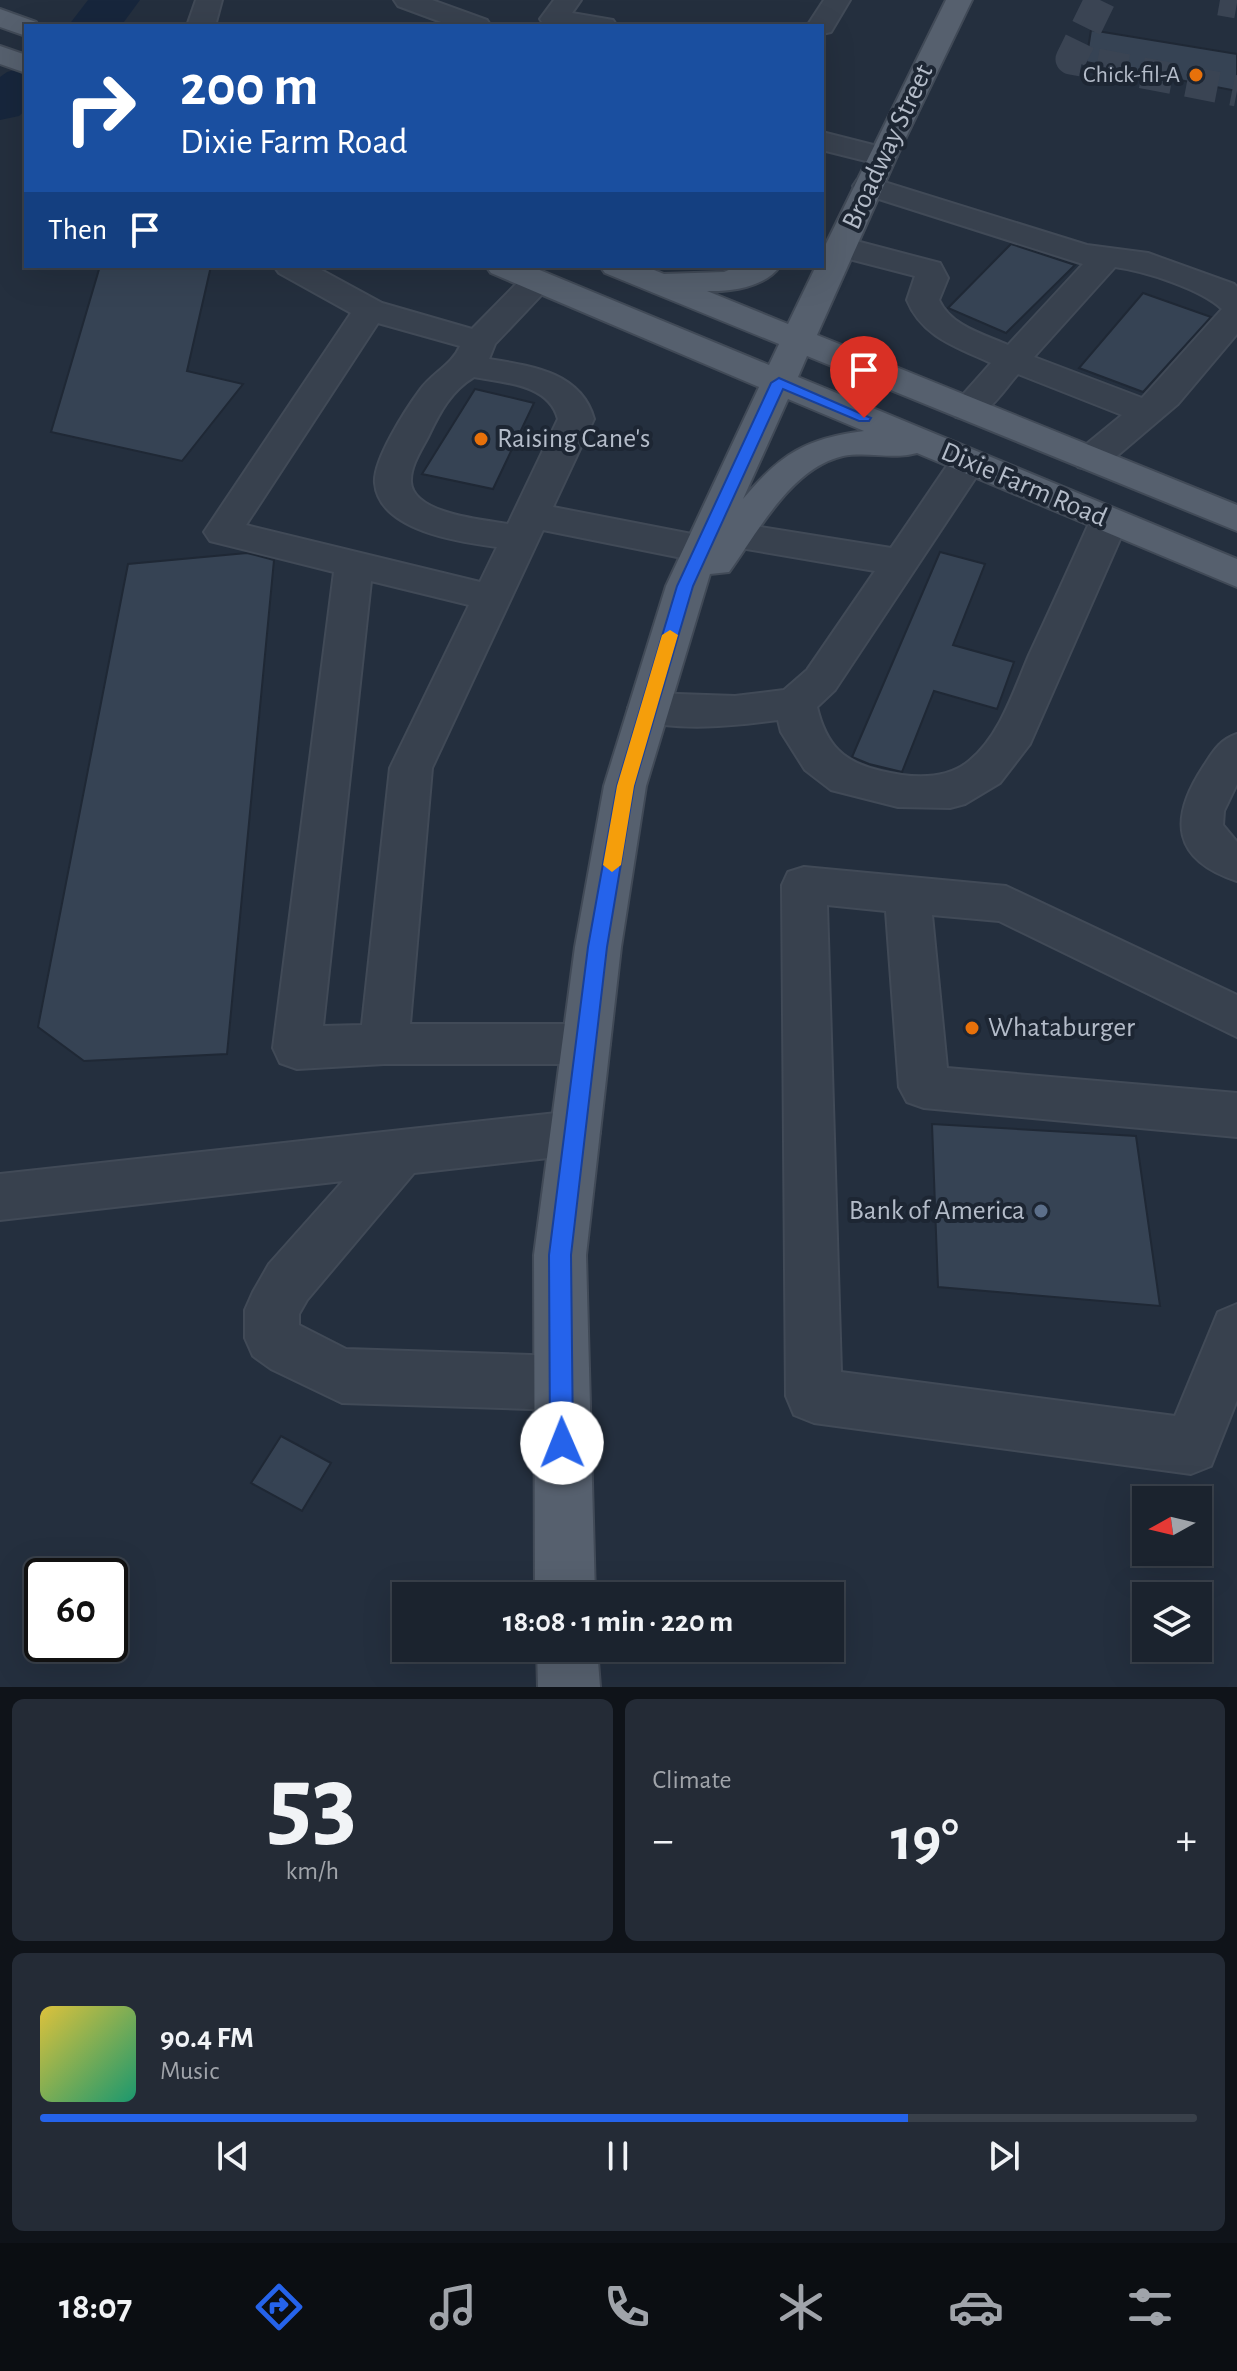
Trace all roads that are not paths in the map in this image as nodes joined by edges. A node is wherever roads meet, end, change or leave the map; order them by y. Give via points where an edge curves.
1 (209, 0) edge
2 (407, 0) edge
3 (568, 0) edge
4 (837, 0) edge
5 (959, 0) edge
6 (202, 24) edge
7 (472, 24) edge
8 (589, 24) edge
9 (822, 24) edge
10 (0, 54) edge
11 (24, 64) edge
12 (824, 142) edge
13 (882, 156) junction
14 (868, 186) junction
15 (831, 234) edge
16 (824, 257) edge
17 (1107, 257) junction
18 (294, 268) edge
19 (507, 268) edge
20 (621, 268) edge
21 (760, 268) edge
22 (821, 268) edge
23 (647, 278) junction
24 (537, 281) junction
25 (1237, 305) edge
26 (370, 310) junction
27 (1237, 313) edge
28 (799, 339) junction
29 (474, 353) junction
30 (1012, 360) junction
31 (779, 383) junction
32 (968, 409) junction
33 (1146, 412) junction
34 (958, 458) junction
35 (1091, 459) junction
36 (1237, 519) edge
37 (1109, 521) junction
38 (526, 527) junction
39 (719, 542) junction
40 (900, 562) junction
41 (354, 564) junction
42 (1237, 574) edge
43 (493, 598) junction
44 (795, 703) junction
45 (649, 708) junction
46 (1237, 750) edge
47 (1237, 864) edge
48 (907, 895) junction
49 (1237, 1017) edge
50 (384, 1044) junction
51 (586, 1044) junction
52 (1237, 1115) edge
53 (575, 1133) junction
54 (400, 1153) junction
55 (0, 1197) edge
56 (1237, 1330) edge
57 (561, 1383) junction
58 (565, 1582) edge
59 (568, 1662) edge
60 (569, 1687) edge

1 - 6 lane
2 - 7 lane
3 - 8 lane via 554,19
4 - 9 lane
5 - 13 main road, Broadway Street
10 - 11 main road
12 - 13 lane
13 - 14 main road, Broadway Street
14 - 15 main road
14 - 17 lane
15 - 16 main road, Broadway Street
15 - 30 lane via 929,270 932,278 923,300 929,314 948,331
17 - 25 lane via 1137,260 1222,291
17 - 30 lane
18 - 26 lane
19 - 24 main road, Dixie Farm Road
20 - 23 main road, Dixie Farm Road
21 - 23 main road via 717,284
22 - 28 main road, Broadway Street
23 - 28 main road, Dixie Farm Road
24 - 29 lane
24 - 31 main road, Dixie Farm Road
26 - 29 lane
26 - 41 lane via 223,532
27 - 33 lane
28 - 31 main road, Broadway Street
28 - 32 main road, Dixie Farm Road
29 - 38 lane via 554,385 567,393 575,408 576,419
29 - 38 lane via 431,394 393,485 402,503 427,521
30 - 32 lane
30 - 33 lane
31 - 34 main road, Dixie Farm Road
31 - 39 main road, Broadway Street
32 - 35 main road, Dixie Farm Road
33 - 35 lane
34 - 37 main road, Dixie Farm Road
34 - 39 main road via 879,441 825,448 802,458
34 - 40 lane
35 - 36 main road, Dixie Farm Road
37 - 42 main road, Dixie Farm Road
37 - 44 lane via 1015,733 985,772 973,779 950,792 898,791 846,779 820,759 802,732
38 - 39 lane
38 - 43 lane
39 - 40 lane
39 - 45 main road, Broadway Street via 678,608
40 - 44 lane via 821,680
41 - 43 lane
41 - 50 lane via 297,1048
43 - 50 lane via 411,768
44 - 45 lane via 735,711
45 - 51 main road, Broadway Street via 625,786
46 - 47 lane via 1199,813 1210,845
48 - 49 lane via 1006,904
48 - 52 lane via 924,1087
48 - 56 lane via 804,885 814,1396 1191,1446
50 - 51 lane
51 - 53 main road, Broadway Street
53 - 54 lane
53 - 57 main road, Broadway Street via 560,1255
54 - 55 lane
54 - 57 lane via 288,1282 272,1310 272,1338 342,1376
57 - 58 main road, Broadway Street
59 - 60 main road

